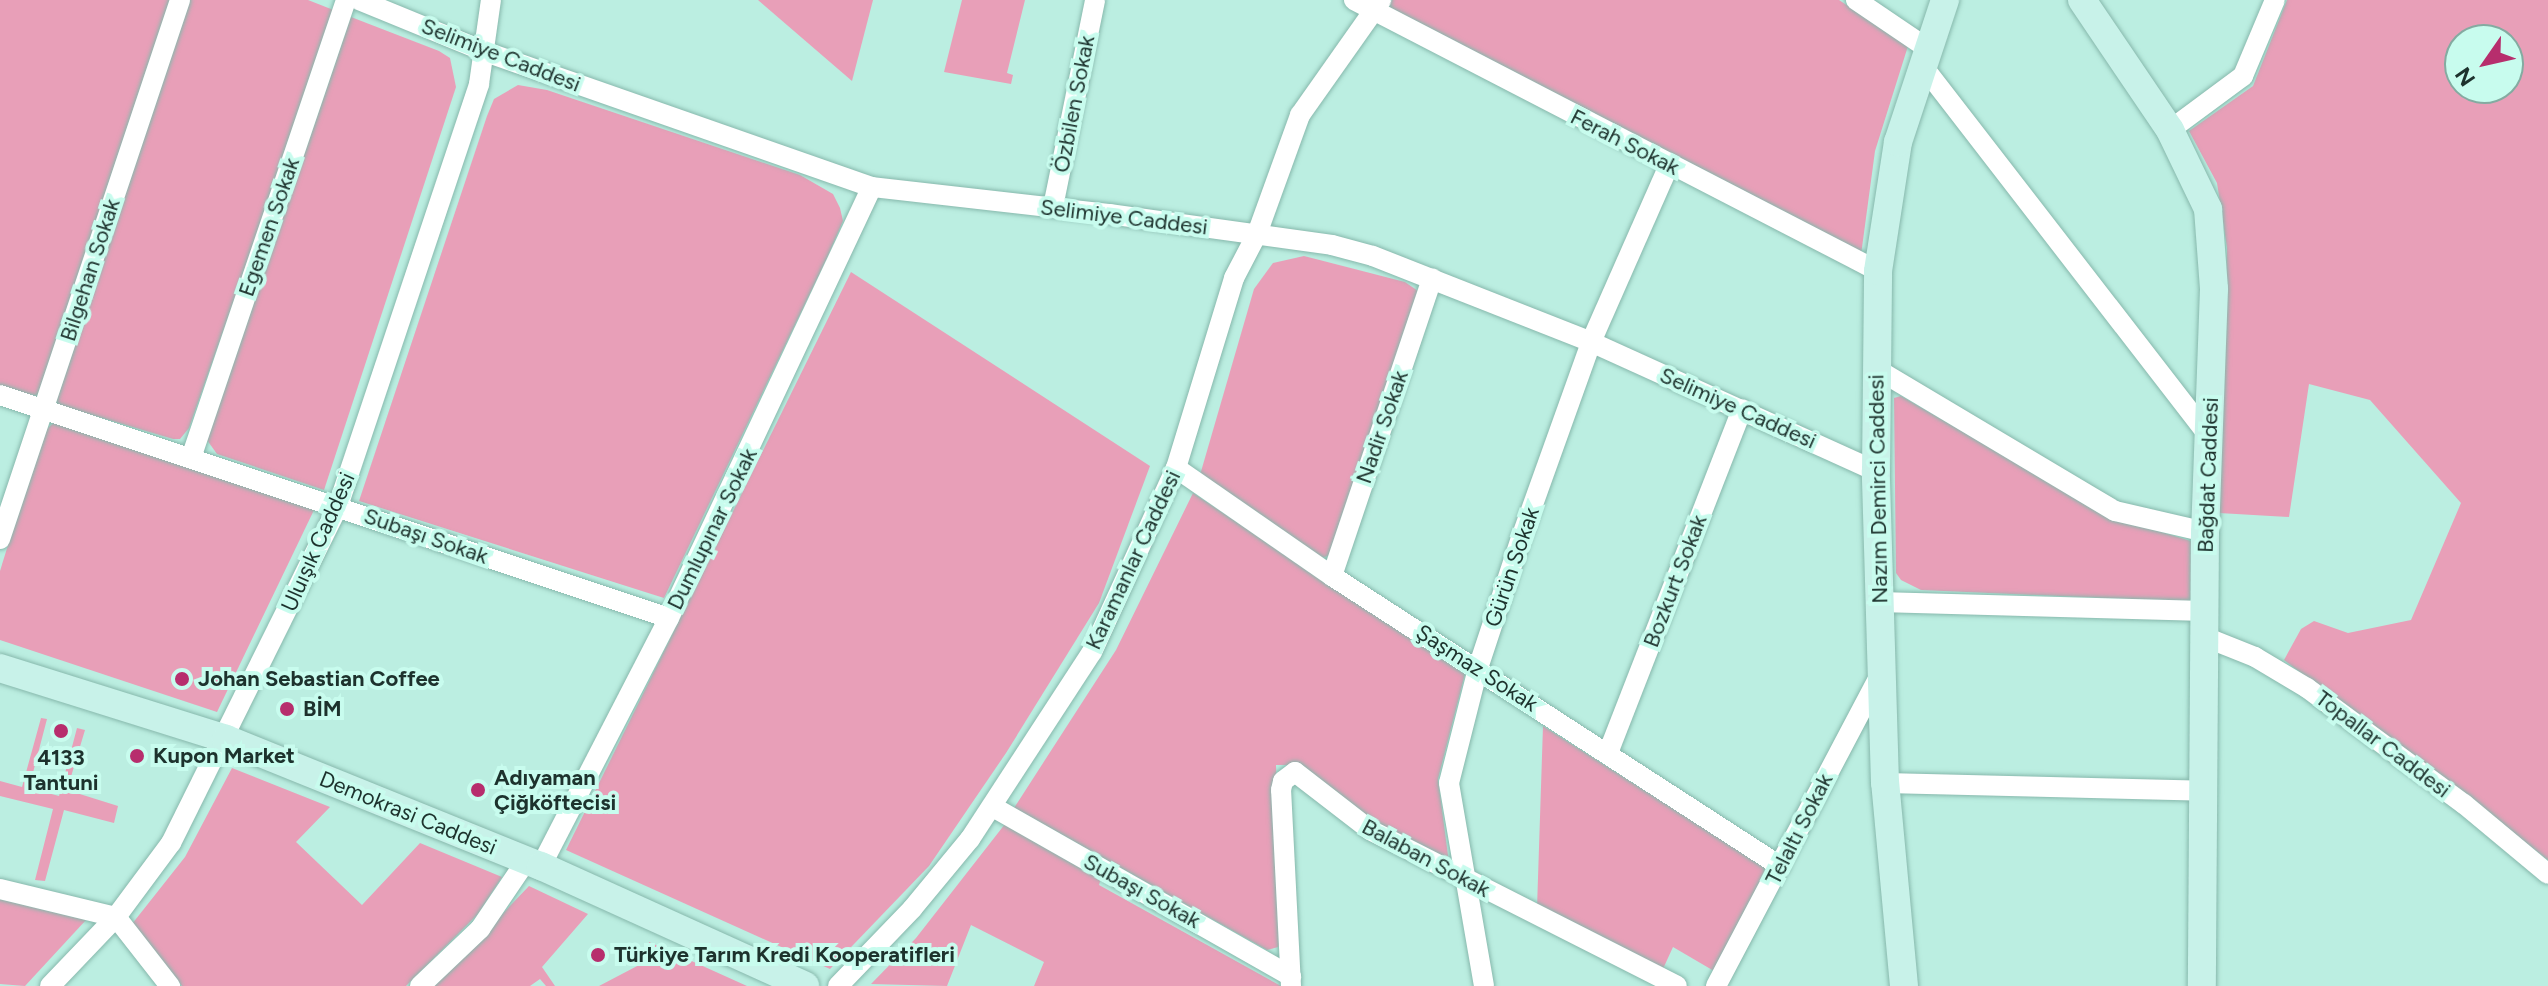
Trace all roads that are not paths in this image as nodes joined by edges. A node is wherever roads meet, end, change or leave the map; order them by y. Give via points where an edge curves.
1 (180, 0) edge
2 (346, 0) edge
3 (359, 0) edge
4 (491, 0) edge
5 (1095, 0) edge
6 (1354, 0) edge
7 (1856, 0) edge
8 (1945, 0) edge
9 (2082, 0) edge
10 (2275, 0) edge
11 (1377, 6) edge
12 (486, 52) junction
13 (1924, 57) junction
14 (2170, 130) junction
15 (1669, 165) junction
16 (872, 187) junction
17 (1053, 207) junction
18 (1257, 234) junction
19 (1878, 271) junction
20 (1432, 278) junction
21 (1591, 342) junction
22 (1875, 368) junction
23 (0, 395) edge
24 (43, 408) junction
25 (1742, 409) junction
26 (2210, 438) junction
27 (192, 455) junction
28 (1176, 468) junction
29 (1876, 471) junction
30 (338, 506) junction
31 (2205, 532) junction
32 (0, 539) edge
33 (1332, 576) junction
34 (1880, 602) junction
35 (669, 618) junction
36 (2204, 624) junction
37 (0, 668) edge
38 (1478, 668) junction
39 (1882, 672) junction
40 (226, 739) junction
41 (1608, 753) junction
42 (1885, 783) junction
43 (2205, 791) junction
44 (993, 807) junction
45 (534, 864) junction
46 (1780, 866) junction
47 (2548, 874) edge
48 (1465, 880) junction
49 (0, 889) edge
50 (116, 917) junction
51 (1291, 981) edge
52 (50, 986) edge
53 (170, 986) edge
54 (420, 986) edge
55 (805, 986) edge
56 (838, 986) edge
57 (1484, 986) edge
58 (1677, 986) edge
59 (1716, 986) edge
60 (1904, 986) edge
61 (2202, 986) edge

1 - 24 street, Bilgehan Sokak
2 - 27 street, Egemen Sokak
3 - 12 street, Selimiye Caddesi
4 - 12 street, Uluışık Caddesi
5 - 17 street, Özbilen Sokak
6 - 11 street, Ferah Sokak
7 - 13 street
8 - 13 main road, Nazım Demirci Caddesi
9 - 14 main road, Bağdat Caddesi
10 - 14 street via 2243,76
11 - 15 street, Ferah Sokak
11 - 18 street, Karamanlar Caddesi via 1300,115
12 - 16 street, Selimiye Caddesi
12 - 30 street, Uluışık Caddesi
13 - 19 main road, Nazım Demirci Caddesi via 1885,201
13 - 26 street
14 - 26 main road, Bağdat Caddesi via 2208,209 2214,289
15 - 19 street, Ferah Sokak
15 - 21 street, Gürün Sokak
16 - 17 street, Selimiye Caddesi
16 - 35 street, Dumlupınar Sokak
17 - 18 street, Selimiye Caddesi
18 - 20 street, Selimiye Caddesi via 1332,245
18 - 28 street, Karamanlar Caddesi via 1234,278
19 - 22 main road, Nazım Demirci Caddesi
20 - 21 street, Selimiye Caddesi
20 - 33 street, Nadir Sokak
21 - 25 street, Selimiye Caddesi
21 - 38 street, Gürün Sokak
22 - 29 main road, Nazım Demirci Caddesi
22 - 31 street via 2115,511
23 - 24 street, Subaşı Sokak
24 - 27 street, Subaşı Sokak
24 - 32 street, Bilgehan Sokak
25 - 29 street, Selimiye Caddesi
25 - 41 street, Bozkurt Sokak
26 - 31 main road, Bağdat Caddesi
27 - 30 street, Subaşı Sokak
28 - 33 street, Şaşmaz Sokak
28 - 44 street, Karamanlar Caddesi via 1092,652
29 - 34 main road, Nazım Demirci Caddesi
30 - 35 street, Subaşı Sokak
30 - 40 street, Uluışık Caddesi
31 - 36 main road, Bağdat Caddesi
33 - 38 street, Şaşmaz Sokak
34 - 36 street
34 - 39 main road, Nazım Demirci Caddesi
35 - 45 street, Dumlupınar Sokak
36 - 43 main road, Bağdat Caddesi
36 - 47 street, Topallar Caddesi via 2307,688 2464,804
37 - 40 main road, Demokrasi Caddesi
38 - 41 street, Şaşmaz Sokak
38 - 48 street, Gürün Sokak via 1449,783
39 - 42 main road, Nazım Demirci Caddesi
39 - 46 street, Telaltı Sokak
40 - 45 main road, Demokrasi Caddesi
40 - 50 street, Uluışık Caddesi via 171,843
41 - 46 street, Şaşmaz Sokak
42 - 43 street
42 - 60 main road, Nazım Demirci Caddesi
43 - 61 main road, Bağdat Caddesi
44 - 51 street, Subaşı Sokak
44 - 56 street, Karamanlar Caddesi via 912,909
45 - 54 street, Dumlupınar Sokak via 480,929
45 - 55 main road, Demokrasi Caddesi
46 - 59 street, Telaltı Sokak
48 - 51 street, Balaban Sokak via 1370,830 1303,777 1288,774 1281,790
48 - 57 street, Gürün Sokak
48 - 58 street, Balaban Sokak
49 - 50 street
50 - 52 street, Uluışık Caddesi
50 - 53 street

